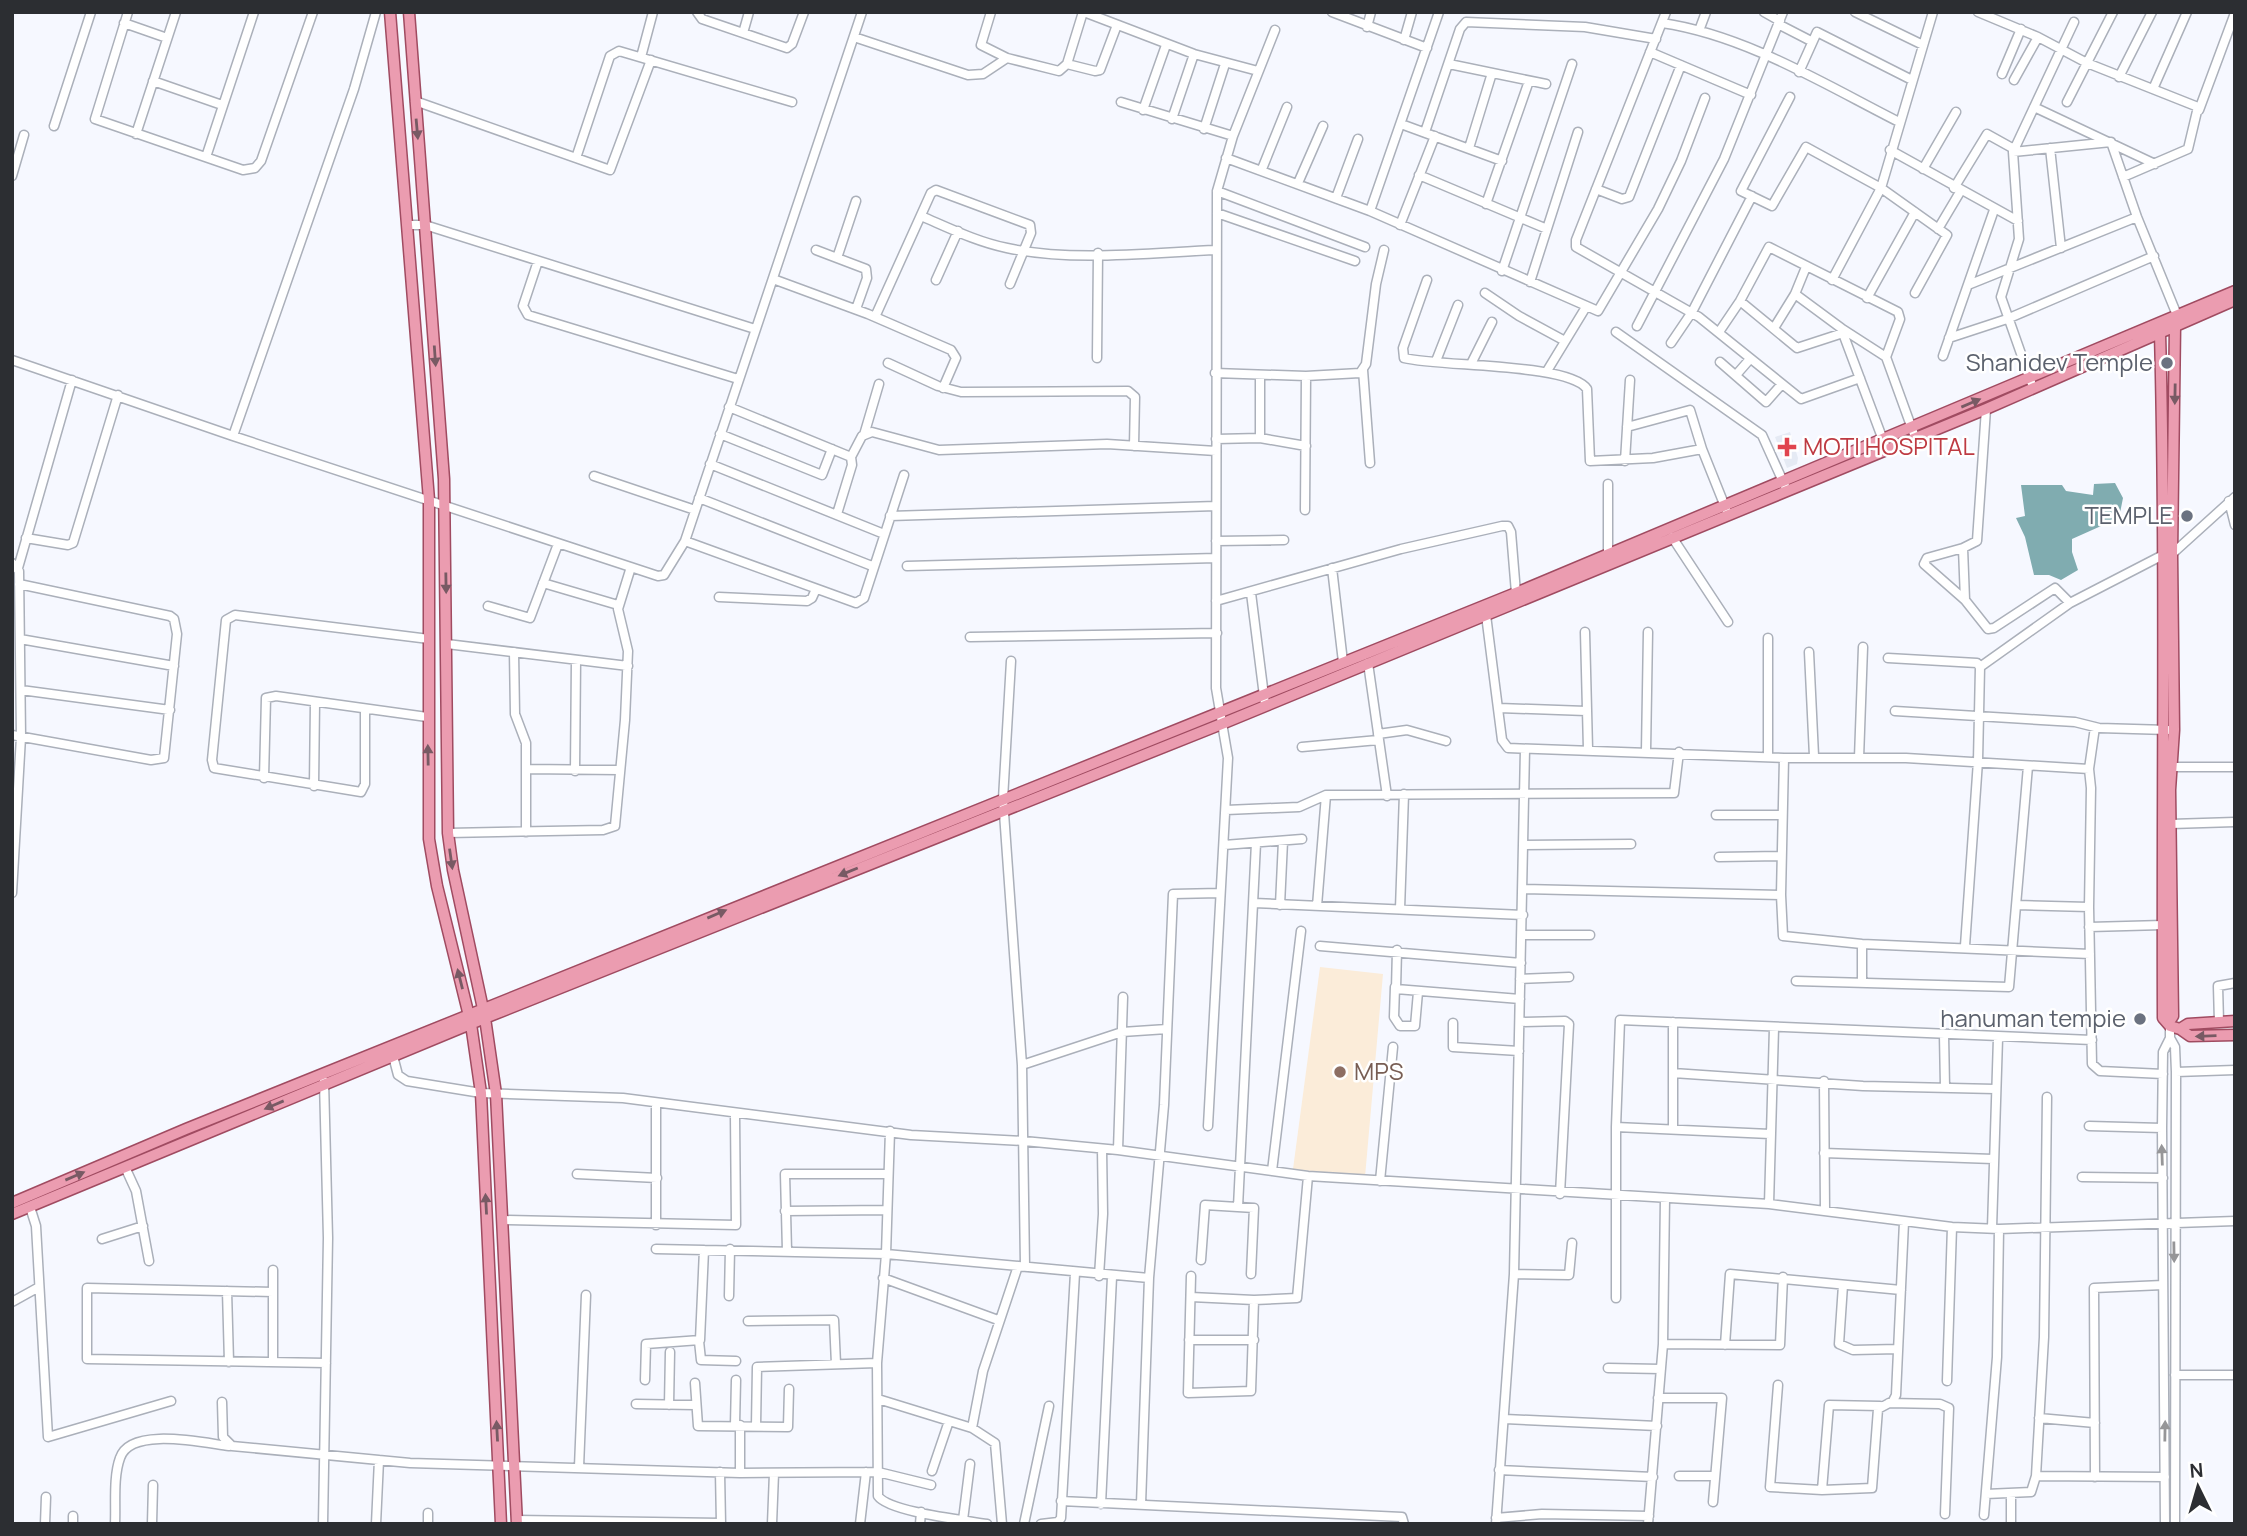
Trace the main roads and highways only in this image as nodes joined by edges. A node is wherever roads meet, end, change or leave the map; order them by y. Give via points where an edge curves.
1 (390, 12) edge
2 (409, 12) edge
3 (2235, 291) edge
4 (2235, 300) edge
5 (2178, 322) junction
6 (2160, 333) junction
7 (2031, 383) junction
8 (1913, 433) junction
9 (1727, 509) junction
10 (2168, 555) junction
11 (1265, 699) junction
12 (2166, 767) junction
13 (484, 1014) junction
14 (470, 1020) junction
15 (2235, 1021) edge
16 (2173, 1026) junction
17 (2235, 1035) edge
18 (324, 1079) junction
19 (12, 1203) edge
20 (12, 1214) edge
21 (517, 1522) edge
22 (501, 1524) edge

14 -> 1 main road via 432,862 427,717 429,500
2 -> 13 main road via 445,506 448,833
3 - 5 main road
4 - 5 main road
5 - 6 main road
5 - 7 main road
5 -> 10 main road
6 - 7 main road
6 - 10 main road
8 -> 7 main road
7 - 8 main road via 1986,409
8 - 9 main road
9 - 11 main road via 1343,662
9 - 11 main road via 1486,615
10 - 12 main road via 2162,729
10 - 12 main road via 2174,730
11 - 13 main road
12 - 16 main road
12 - 16 main road via 2163,1018
13 - 14 main road
13 - 21 main road via 496,1094
14 - 18 main road
14 - 18 main road via 393,1056
22 -> 14 main road via 481,1093
15 - 16 main road
17 -> 16 main road via 2190,1036
19 -> 18 main road
18 -> 20 main road

